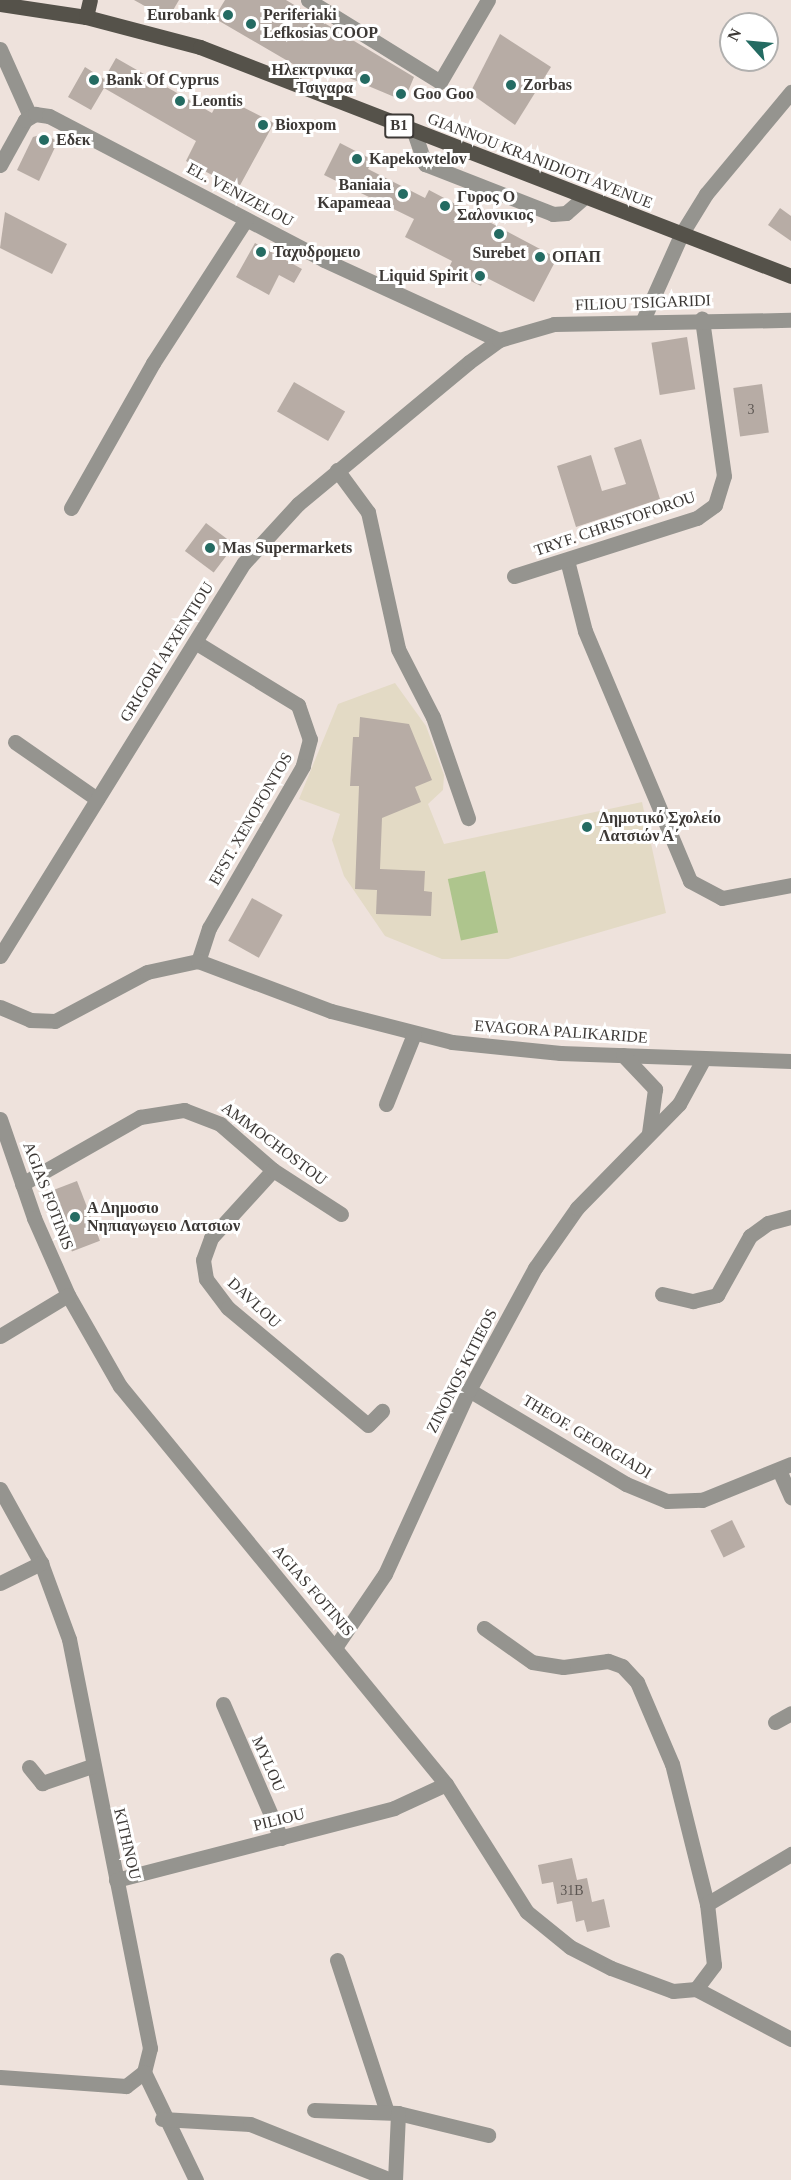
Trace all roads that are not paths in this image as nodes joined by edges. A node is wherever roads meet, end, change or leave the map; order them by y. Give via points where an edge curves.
1 (90, 0) edge
2 (308, 0) edge
3 (488, 0) edge
4 (0, 4) edge
5 (86, 17) junction
6 (0, 50) edge
7 (791, 92) edge
8 (30, 116) junction
9 (414, 132) junction
10 (0, 165) edge
11 (583, 198) junction
12 (246, 219) junction
13 (682, 233) junction
14 (791, 276) edge
15 (702, 319) junction
16 (643, 320) junction
17 (791, 320) edge
18 (499, 340) junction
19 (337, 470) junction
20 (71, 508) dead end
21 (567, 560) junction
22 (514, 576) dead end
23 (195, 642) junction
24 (15, 742) dead end
25 (97, 799) junction
26 (468, 818) dead end
27 (791, 885) edge
28 (0, 956) edge
29 (198, 961) junction
30 (0, 1007) edge
31 (414, 1034) junction
32 (623, 1056) junction
33 (704, 1058) junction
34 (791, 1061) edge
35 (386, 1104) dead end
36 (0, 1119) edge
37 (649, 1133) junction
38 (273, 1170) junction
39 (22, 1184) junction
40 (341, 1214) dead end
41 (791, 1217) edge
42 (68, 1294) junction
43 (662, 1294) dead end
44 (0, 1336) edge
45 (469, 1390) junction
46 (382, 1411) dead end
47 (785, 1467) edge
48 (0, 1489) edge
49 (791, 1497) edge
50 (41, 1563) junction
51 (0, 1583) edge
52 (484, 1628) dead end
53 (336, 1646) junction
54 (223, 1704) dead end
55 (791, 1713) edge
56 (775, 1722) dead end
57 (92, 1766) junction
58 (29, 1767) dead end
59 (446, 1784) junction
60 (281, 1838) junction
61 (791, 1854) edge
62 (116, 1880) junction
63 (707, 1904) junction
64 (337, 1960) dead end
65 (696, 1989) junction
66 (791, 2040) edge
67 (144, 2072) junction
68 (0, 2077) edge
69 (314, 2110) dead end
70 (393, 2113) junction
71 (162, 2119) junction
72 (488, 2135) dead end
73 (196, 2180) edge
74 (393, 2180) edge

1 - 5 main road
2 - 3 street via 440,82
4 - 5 main road, GIANNOU KRANIDIOTI AVENUE / B1
5 - 9 main road, GIANNOU KRANIDIOTI AVENUE / B1 via 200,47
6 - 8 street
7 - 13 street via 706,194
8 - 10 street
8 - 12 street, EL. VENIZELOU via 50,117
9 - 11 main road, GIANNOU KRANIDIOTI AVENUE / B1
9 - 11 street via 425,164 553,214 566,213
11 - 13 main road, GIANNOU KRANIDIOTI AVENUE / B1
12 - 18 street, EL. VENIZELOU
12 - 20 street via 153,363
13 - 14 main road, GIANNOU KRANIDIOTI AVENUE / B1
13 - 16 street
15 - 16 street, FILIOU TSIGARIDI
15 - 17 street, FILIOU TSIGARIDI
15 - 21 street, TRYF. CHRISTOFOROU via 724,476 720,499 697,518
16 - 18 street, FILIOU TSIGARIDI via 554,324
18 - 19 street, GRIGORI AFXENTIOU
19 - 23 street, GRIGORI AFXENTIOU via 267,535
19 - 26 street via 368,512 398,649 433,717
21 - 22 street, TRYF. CHRISTOFOROU
21 - 27 street via 585,631 633,737 684,873 704,892 722,898
23 - 25 street, GRIGORI AFXENTIOU
23 - 29 street, EFST. XENOFONTOS via 298,705 310,740 303,766 209,928
24 - 25 street
25 - 28 street, GRIGORI AFXENTIOU
29 - 30 street via 147,972 55,1021 30,1020
29 - 31 street, EVAGORA PALIKARIDE via 331,1011
31 - 32 street, EVAGORA PALIKARIDE via 491,1047
31 - 35 street
32 - 33 street, EVAGORA PALIKARIDE
32 - 37 street via 655,1089
33 - 34 street, EVAGORA PALIKARIDE
33 - 37 street, ZINONOS KITIEOS via 679,1104
36 - 39 street, AGIAS FOTINIS
37 - 45 street, ZINONOS KITIEOS via 556,1234
38 - 39 street, AMMOCHOSTOU via 214,1120 197,1112 169,1110 140,1117
38 - 40 street, AMMOCHOSTOU
38 - 46 street, DAVLOU via 211,1238 202,1260 206,1279 228,1308 368,1425
39 - 42 street, AGIAS FOTINIS
41 - 43 street via 768,1223 750,1236 717,1295 690,1301
42 - 44 street
42 - 53 street, AGIAS FOTINIS via 148,1425
45 - 47 street, THEOF. GEORGIADI via 626,1484 667,1501 702,1500
45 - 53 street, ZINONOS KITIEOS via 386,1572
47 - 49 street
48 - 50 street, KITHNOU
50 - 51 street
50 - 57 street, KITHNOU via 69,1639
52 - 63 street via 532,1662 563,1667 608,1661 632,1676 672,1764
53 - 59 street, AGIAS FOTINIS
54 - 60 street, MYLOU
55 - 56 street
57 - 58 street via 42,1783
57 - 62 street, KITHNOU
59 - 60 street, PILIOU via 394,1808
59 - 65 street, AGIAS FOTINIS via 514,1895 549,1931 630,1976 673,1991
60 - 62 street, PILIOU
61 - 63 street
62 - 67 street, KITHNOU via 149,2042
63 - 65 street via 714,1965
64 - 70 street
65 - 66 street
67 - 68 street via 119,2087
67 - 71 street
69 - 70 street
70 - 72 street
70 - 74 street
71 - 73 street
71 - 74 street via 250,2124

